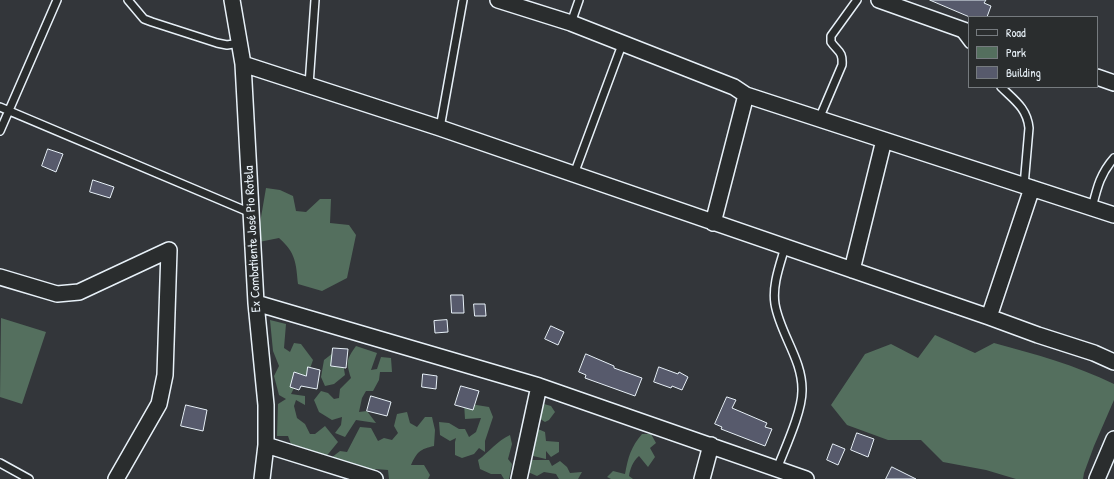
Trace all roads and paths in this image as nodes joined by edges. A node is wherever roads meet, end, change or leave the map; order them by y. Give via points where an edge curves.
1 (57, 0) edge
2 (128, 0) edge
3 (232, 0) edge
4 (315, 0) edge
5 (463, 0) edge
6 (498, 0) edge
7 (579, 0) edge
8 (857, 0) edge
9 (887, 1) edge
10 (571, 23) junction
11 (962, 30) edge
12 (623, 42) junction
13 (968, 42) edge
14 (240, 43) junction
15 (243, 64) junction
16 (1098, 77) edge
17 (1114, 83) edge
18 (309, 86) junction
19 (1002, 88) edge
20 (746, 95) junction
21 (0, 107) edge
22 (9, 111) junction
23 (819, 119) junction
24 (440, 128) junction
25 (0, 131) edge
26 (884, 140) junction
27 (1114, 158) edge
28 (574, 174) junction
29 (1028, 187) junction
30 (1092, 208) junction
31 (251, 213) junction
32 (1114, 215) edge
33 (713, 222) junction
34 (785, 247) junction
35 (852, 270) junction
36 (0, 277) edge
37 (256, 303) junction
38 (989, 317) junction
39 (1114, 362) edge
40 (539, 386) junction
41 (1114, 440) edge
42 (266, 445) junction
43 (710, 445) junction
44 (0, 463) edge
45 (777, 469) junction
46 (29, 479) edge
47 (116, 479) edge
48 (262, 479) edge
49 (375, 479) edge
50 (519, 479) edge
51 (702, 479) edge
52 (806, 479) edge
53 (1097, 479) edge

1 - 22 lane
2 - 14 lane via 144,20 217,43
3 - 14 street, Ex Combatiente José Pio Rotela
4 - 18 lane
5 - 24 lane
6 - 10 street
7 - 10 lane
8 - 23 lane via 831,36 831,42 841,52 842,65
9 - 11 street
10 - 12 street
11 - 13 lane
12 - 20 street via 734,87
12 - 28 lane
14 - 15 street, Ex Combatiente José Pio Rotela
15 - 18 street
15 - 31 street, Ex Combatiente José Pio Rotela
16 - 17 street
18 - 24 street
19 - 29 lane via 1024,110 1028,119 1025,164
20 - 23 street
20 - 33 street
21 - 22 lane
22 - 25 lane
22 - 31 lane
23 - 26 street
24 - 28 street
26 - 29 street
26 - 35 street
27 - 30 lane via 1097,186
28 - 33 street
29 - 30 street
29 - 38 street
30 - 32 street
31 - 37 street, Ex Combatiente José Pio Rotela
33 - 34 street
34 - 35 street
34 - 45 lane via 775,284 775,303 801,374 802,391 799,408
35 - 38 street
36 - 47 street via 57,294 79,292 170,250 165,375 159,404
37 - 40 street
37 - 42 street, Ex Combatiente José Pio Rotela via 266,405
38 - 39 street
40 - 43 street
40 - 50 street
41 - 53 street
42 - 48 street, Ex Combatiente José Pio Rotela
42 - 49 street
43 - 45 street
43 - 51 street
44 - 46 lane
45 - 52 street

